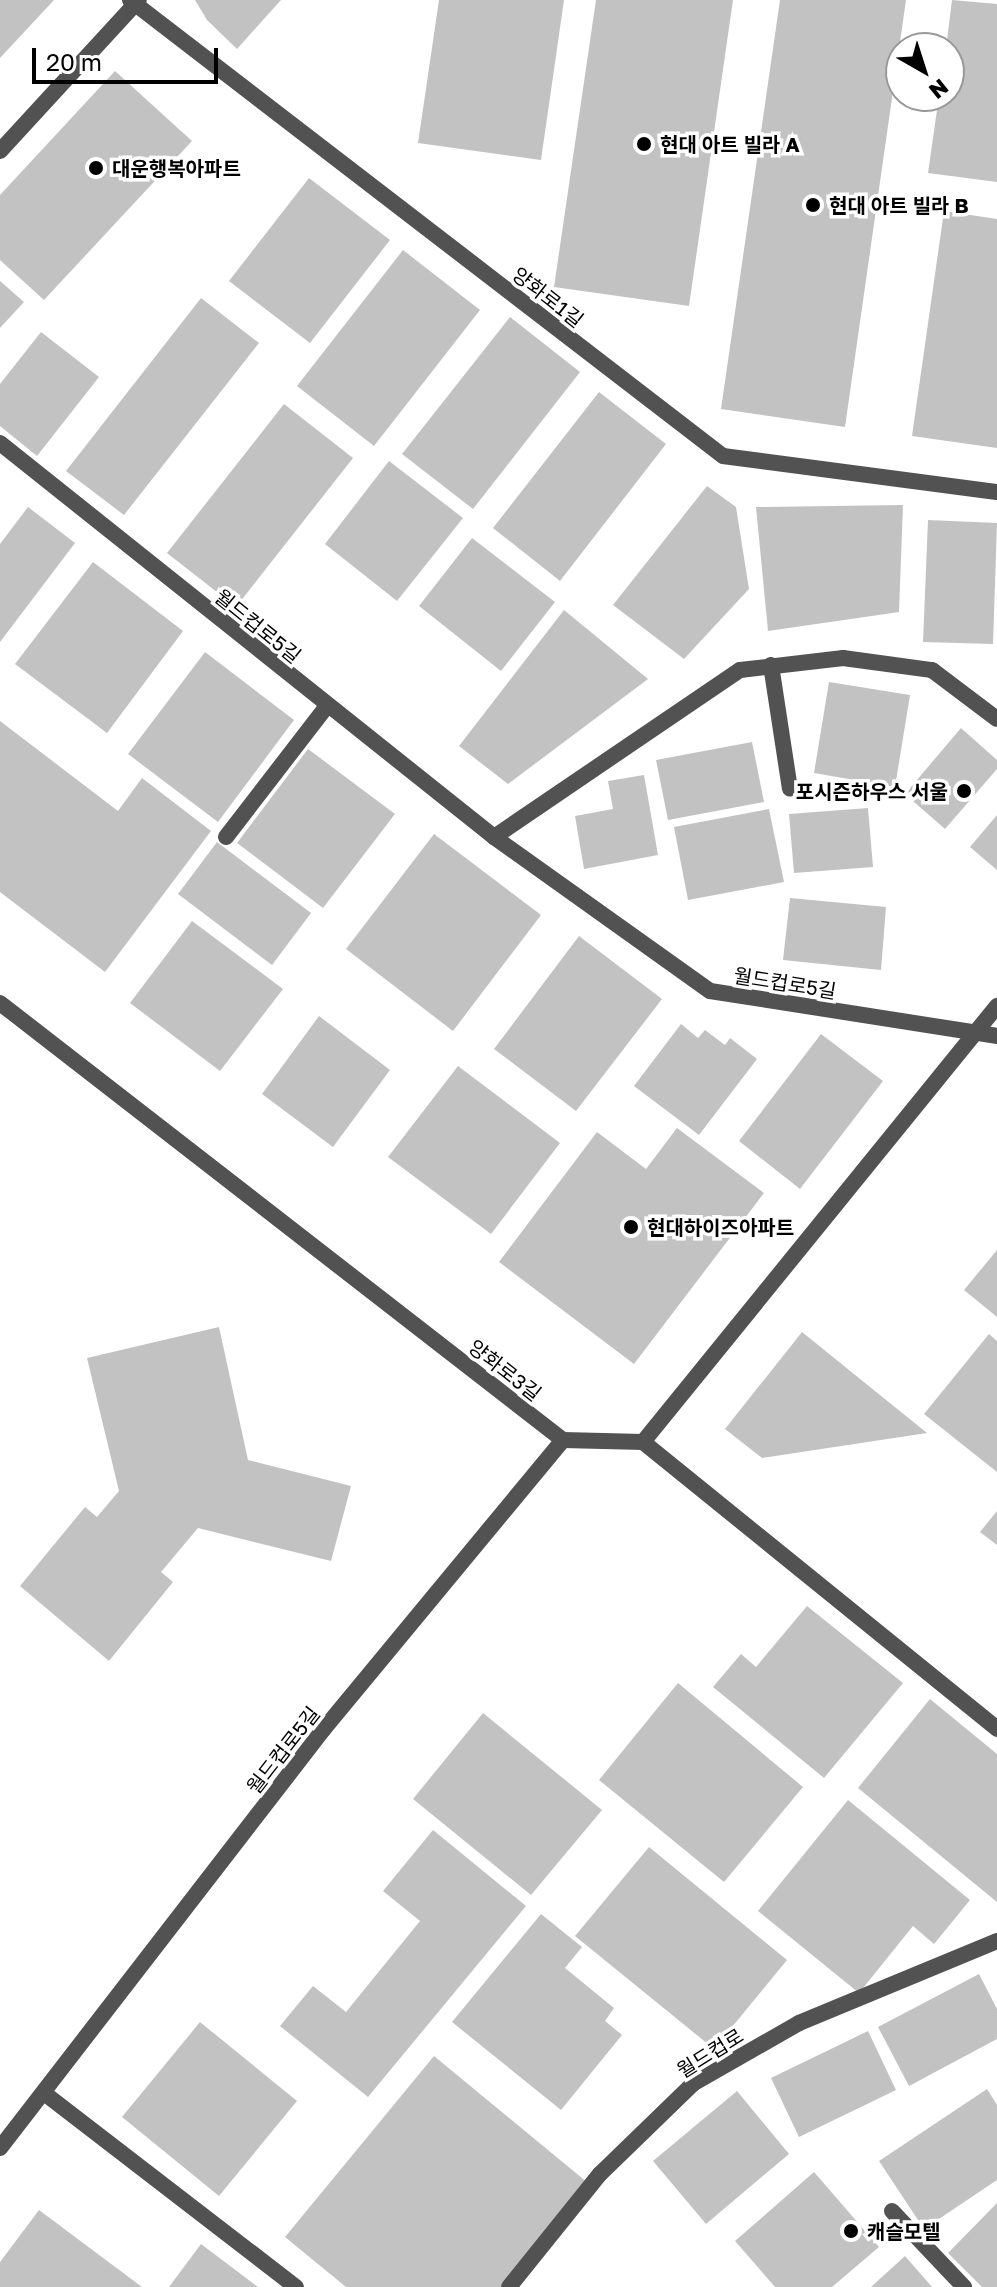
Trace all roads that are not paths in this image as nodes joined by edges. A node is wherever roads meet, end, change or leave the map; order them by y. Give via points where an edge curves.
1 (135, 1) edge
2 (0, 151) edge
3 (0, 443) edge
4 (997, 492) edge
5 (771, 665) junction
6 (326, 707) junction
7 (997, 719) edge
8 (790, 789) dead end
9 (226, 837) dead end
10 (494, 837) junction
11 (0, 1003) edge
12 (997, 1006) edge
13 (974, 1035) junction
14 (997, 1036) edge
15 (563, 1440) junction
16 (643, 1442) junction
17 (997, 1729) edge
18 (997, 1941) edge
19 (44, 2093) junction
20 (0, 2148) edge
21 (892, 2211) dead end
22 (296, 2287) edge
23 (509, 2287) edge
24 (964, 2287) edge

1 - 2 lane
1 - 4 lane, 양화로1길 via 723,456
3 - 6 lane, 월드컵로5길
5 - 7 lane via 843,658 932,670
5 - 8 lane
5 - 10 lane via 740,670
6 - 9 lane
6 - 10 lane, 월드컵로5길
10 - 13 lane, 월드컵로5길 via 710,991
11 - 15 lane, 양화로3길
12 - 13 lane
13 - 14 lane, 월드컵로5길
13 - 16 lane
15 - 16 lane
15 - 19 lane, 월드컵로5길 via 323,1730
16 - 17 lane
18 - 23 lane, 월드컵로 via 799,2023 694,2083 600,2174
19 - 20 lane, 월드컵로5길
19 - 22 lane
21 - 24 lane

